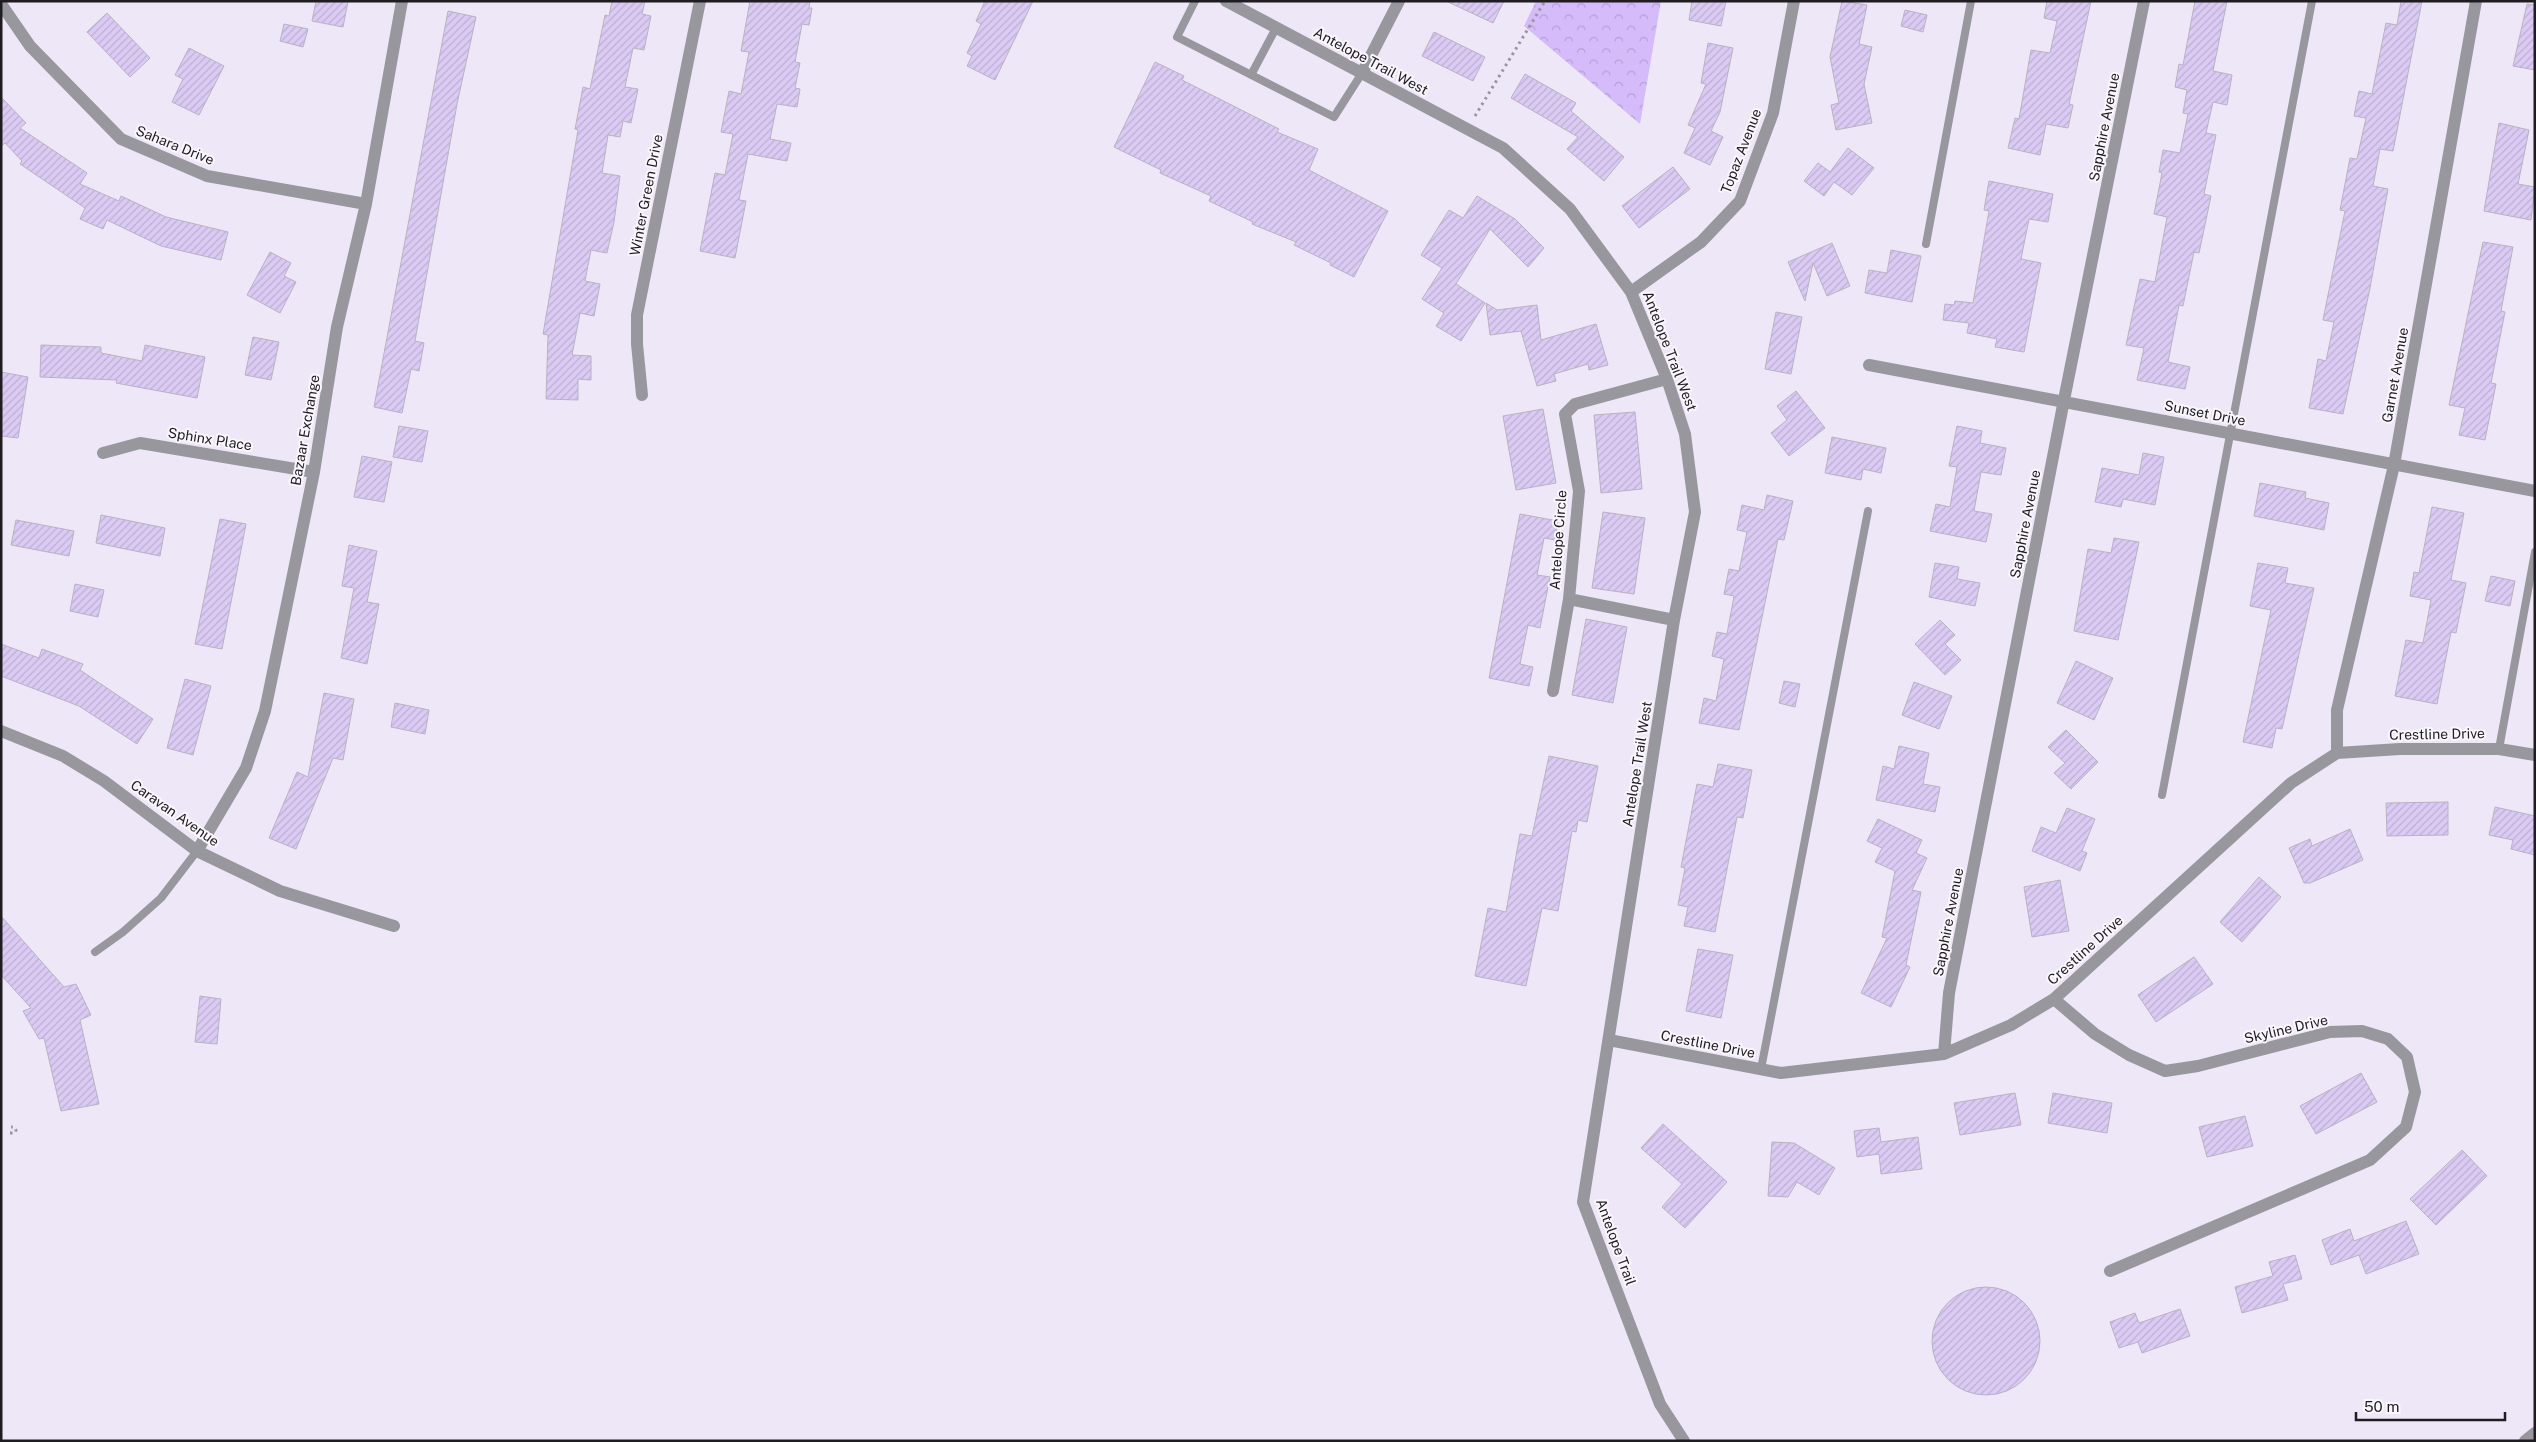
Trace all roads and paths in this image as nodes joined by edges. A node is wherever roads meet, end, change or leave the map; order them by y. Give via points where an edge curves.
1 (402, 1) edge
2 (700, 1) edge
3 (1195, 1) edge
4 (1226, 1) edge
5 (1399, 1) edge
6 (1545, 1) edge
7 (1794, 1) edge
8 (1971, 1) edge
9 (2144, 1) edge
10 (2312, 1) edge
11 (2476, 1) edge
12 (1, 4) edge
13 (1276, 28) junction
14 (1362, 73) junction
15 (1251, 75) junction
16 (1467, 128) junction
17 (366, 204) junction
18 (1926, 244) dead end
19 (1631, 292) junction
20 (1869, 365) dead end
21 (1667, 379) junction
22 (642, 395) dead end
23 (2064, 400) junction
24 (2230, 433) junction
25 (103, 453) dead end
26 (2394, 465) junction
27 (314, 472) junction
28 (2535, 491) edge
29 (1868, 511) dead end
30 (2535, 552) edge
31 (1569, 599) junction
32 (1674, 620) junction
33 (1553, 690) dead end
34 (1, 731) edge
35 (2499, 749) junction
36 (2337, 753) junction
37 (2535, 755) edge
38 (2162, 795) dead end
39 (197, 851) junction
40 (394, 926) dead end
41 (95, 952) dead end
42 (2054, 999) junction
43 (1609, 1040) junction
44 (1944, 1054) junction
45 (1761, 1069) junction
46 (11, 1127) dead end
47 (10, 1133) dead end
48 (2110, 1271) dead end
49 (2535, 1433) edge
50 (1684, 1441) edge
51 (2525, 1441) edge

1 - 17 street, Bazaar Exchange
2 - 22 street, Winter Green Drive via 637,315
3 - 15 lane via 1177,37
4 - 13 street, Antelope Trail West
5 - 14 street
6 - 16 path
7 - 19 street, Topaz Avenue via 1773,113 1740,201 1701,242
8 - 18 lane
9 - 23 street, Sapphire Avenue
10 - 24 lane
11 - 26 street, Garnet Avenue
12 - 17 street, Sahara Drive via 30,46 121,139 207,176
13 - 14 street, Antelope Trail West
13 - 15 lane
14 - 15 lane via 1334,117
14 - 16 street, Antelope Trail West
16 - 19 street, Antelope Trail West via 1503,148 1570,209
17 - 27 street, Bazaar Exchange via 337,328
19 - 21 street, Antelope Trail West
20 - 23 street, Sunset Drive
21 - 31 street, Antelope Circle via 1576,404 1565,414 1579,491
21 - 32 street, Antelope Trail West via 1685,434 1695,512
23 - 24 street, Sunset Drive
23 - 44 street, Sapphire Avenue via 1949,993
24 - 26 street, Sunset Drive
24 - 38 lane
25 - 27 street, Sphinx Place via 140,443
26 - 28 street, Sunset Drive
26 - 36 street, Garnet Avenue via 2337,710
27 - 39 street, Bazaar Exchange via 265,712 246,768
29 - 45 lane
30 - 35 lane
31 - 32 street, Antelope Circle
31 - 33 street, Antelope Circle
32 - 43 street, Antelope Trail West
34 - 39 street, Caravan Avenue via 63,756 104,781
35 - 36 street, Crestline Drive
35 - 37 street, Crestline Drive
36 - 42 street, Crestline Drive via 2291,783
39 - 40 street, Caravan Avenue via 280,891
39 - 41 lane via 160,898 123,932
42 - 44 street, Crestline Drive via 2012,1025
42 - 48 street, Skyline Drive via 2095,1034 2129,1055 2166,1071 2198,1066 2330,1032 2362,1031 2388,1039 2407,1057 2415,1092 2406,1127 2370,1160
43 - 45 street, Crestline Drive
43 - 50 street, Antelope Trail via 1583,1202 1660,1404
44 - 45 street, Crestline Drive via 1781,1073
46 - 47 path via 16,1130 15,1134
49 - 51 street

